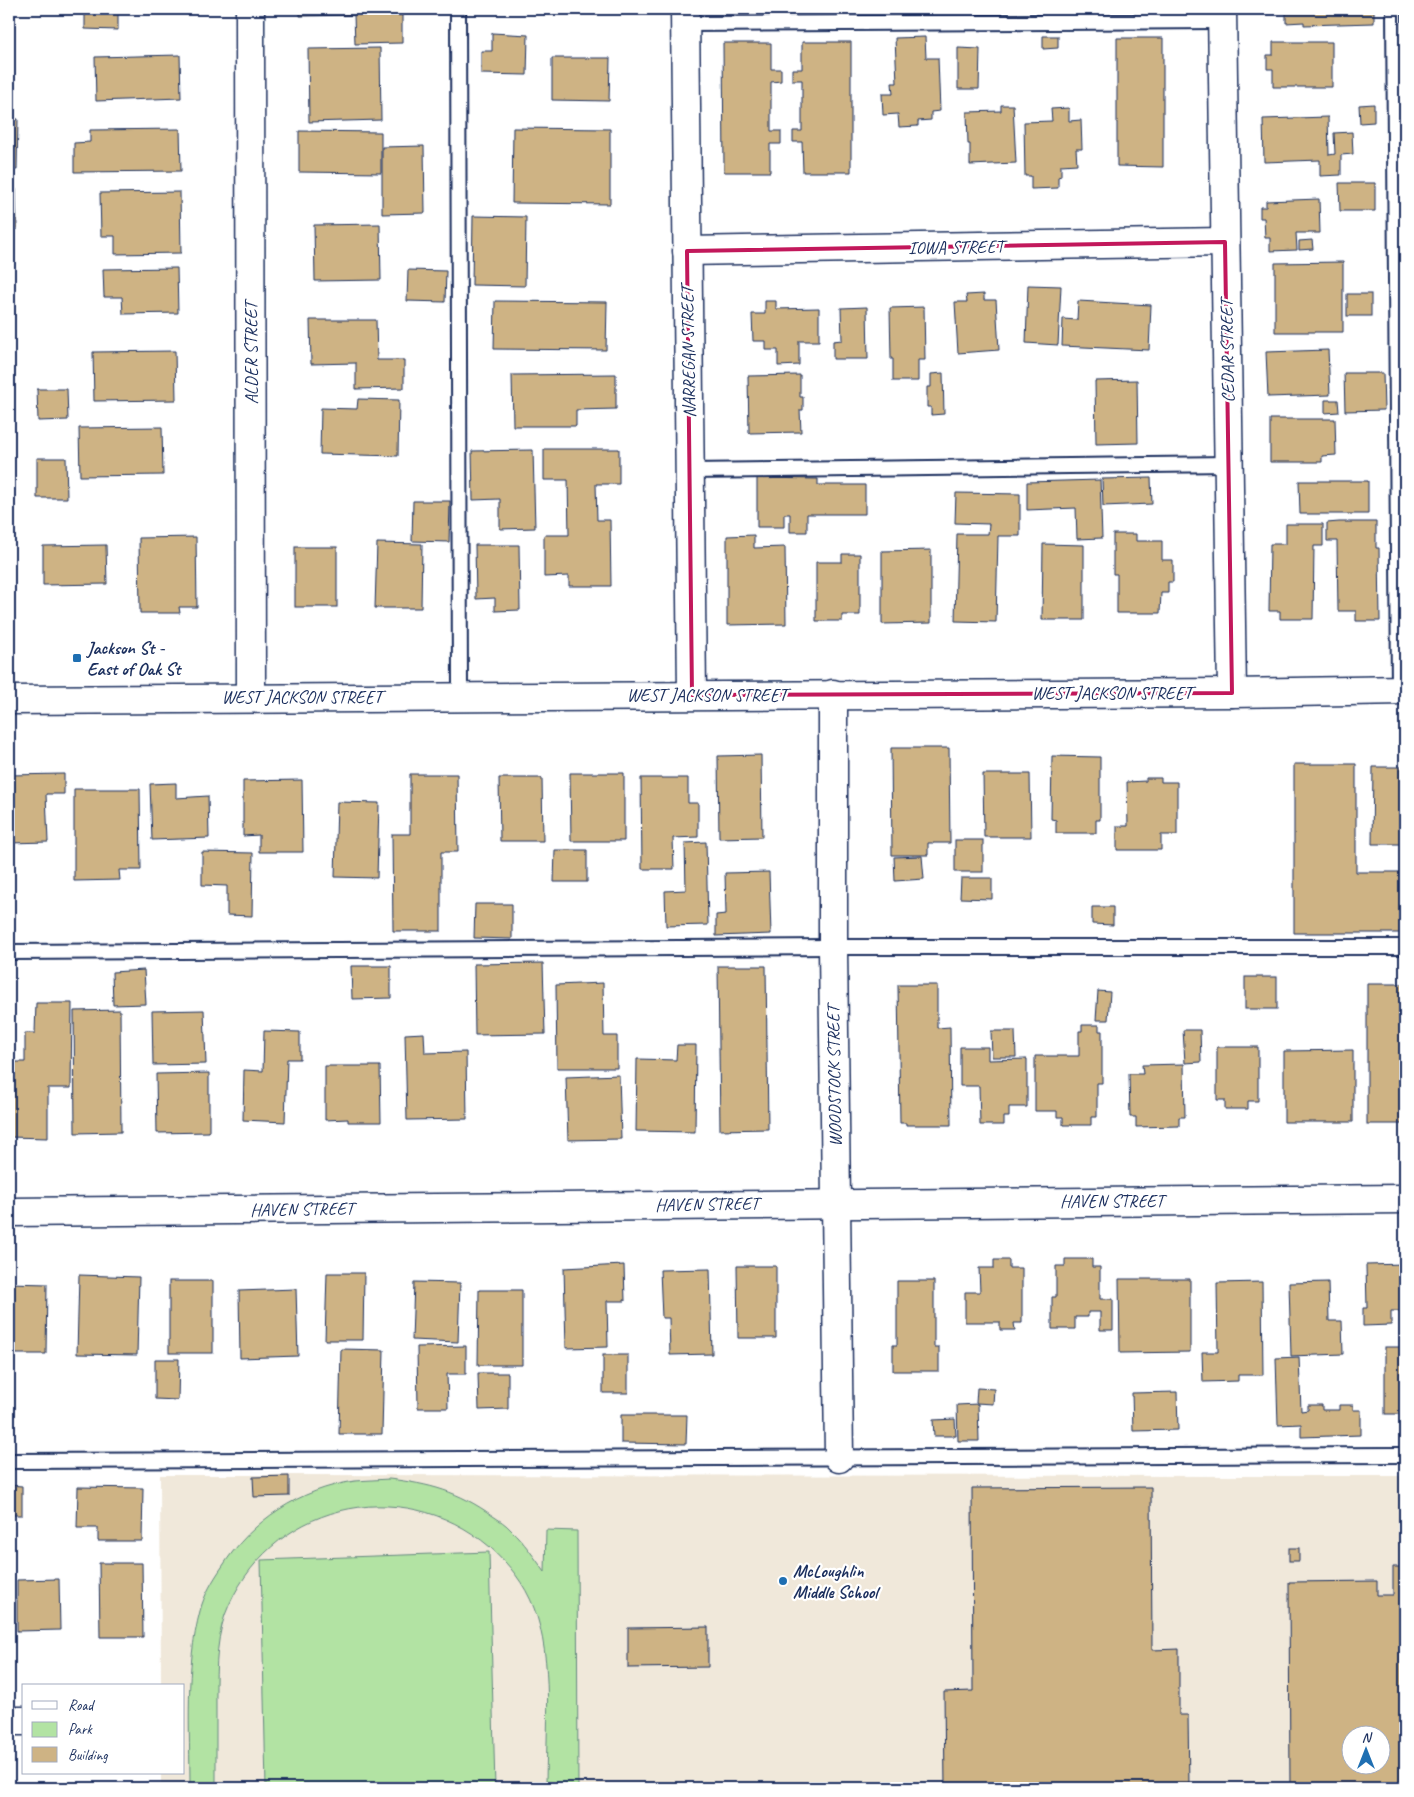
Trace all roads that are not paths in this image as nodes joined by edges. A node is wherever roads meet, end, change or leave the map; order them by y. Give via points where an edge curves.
1 (250, 9) edge
2 (458, 9) edge
3 (1394, 9) edge
4 (1222, 15) edge
5 (685, 16) edge
6 (1225, 242) junction
7 (687, 251) junction
8 (1229, 464) junction
9 (690, 471) junction
10 (1402, 690) edge
11 (1232, 692) junction
12 (833, 694) junction
13 (692, 695) junction
14 (460, 696) junction
15 (251, 697) junction
16 (9, 700) edge
17 (833, 947) junction
18 (1405, 947) edge
19 (9, 952) edge
20 (1405, 1199) edge
21 (836, 1203) junction
22 (9, 1212) edge
23 (1405, 1455) edge
24 (839, 1458) junction
25 (9, 1461) edge
26 (9, 1721) edge
27 (22, 1721) edge

1 - 15 street, ALDER STREET
2 - 14 lane
3 - 10 lane
4 - 5 lane
4 - 6 street, CEDAR STREET
5 - 7 street, NARREGAN STREET
6 - 7 street, IOWA STREET
6 - 8 street, CEDAR STREET
7 - 9 street, NARREGAN STREET
8 - 9 lane
8 - 11 street, CEDAR STREET
9 - 13 street, NARREGAN STREET
10 - 11 street, WEST JACKSON STREET
11 - 12 street, WEST JACKSON STREET
12 - 13 street, WEST JACKSON STREET
12 - 17 street, WOODSTOCK STREET
13 - 14 street, WEST JACKSON STREET
14 - 15 street, WEST JACKSON STREET
15 - 16 street, WEST JACKSON STREET
17 - 18 lane
17 - 19 lane
17 - 21 street, WOODSTOCK STREET
20 - 21 street, HAVEN STREET
21 - 22 street, HAVEN STREET
21 - 24 street, WOODSTOCK STREET
23 - 24 lane
24 - 25 lane
26 - 27 street

